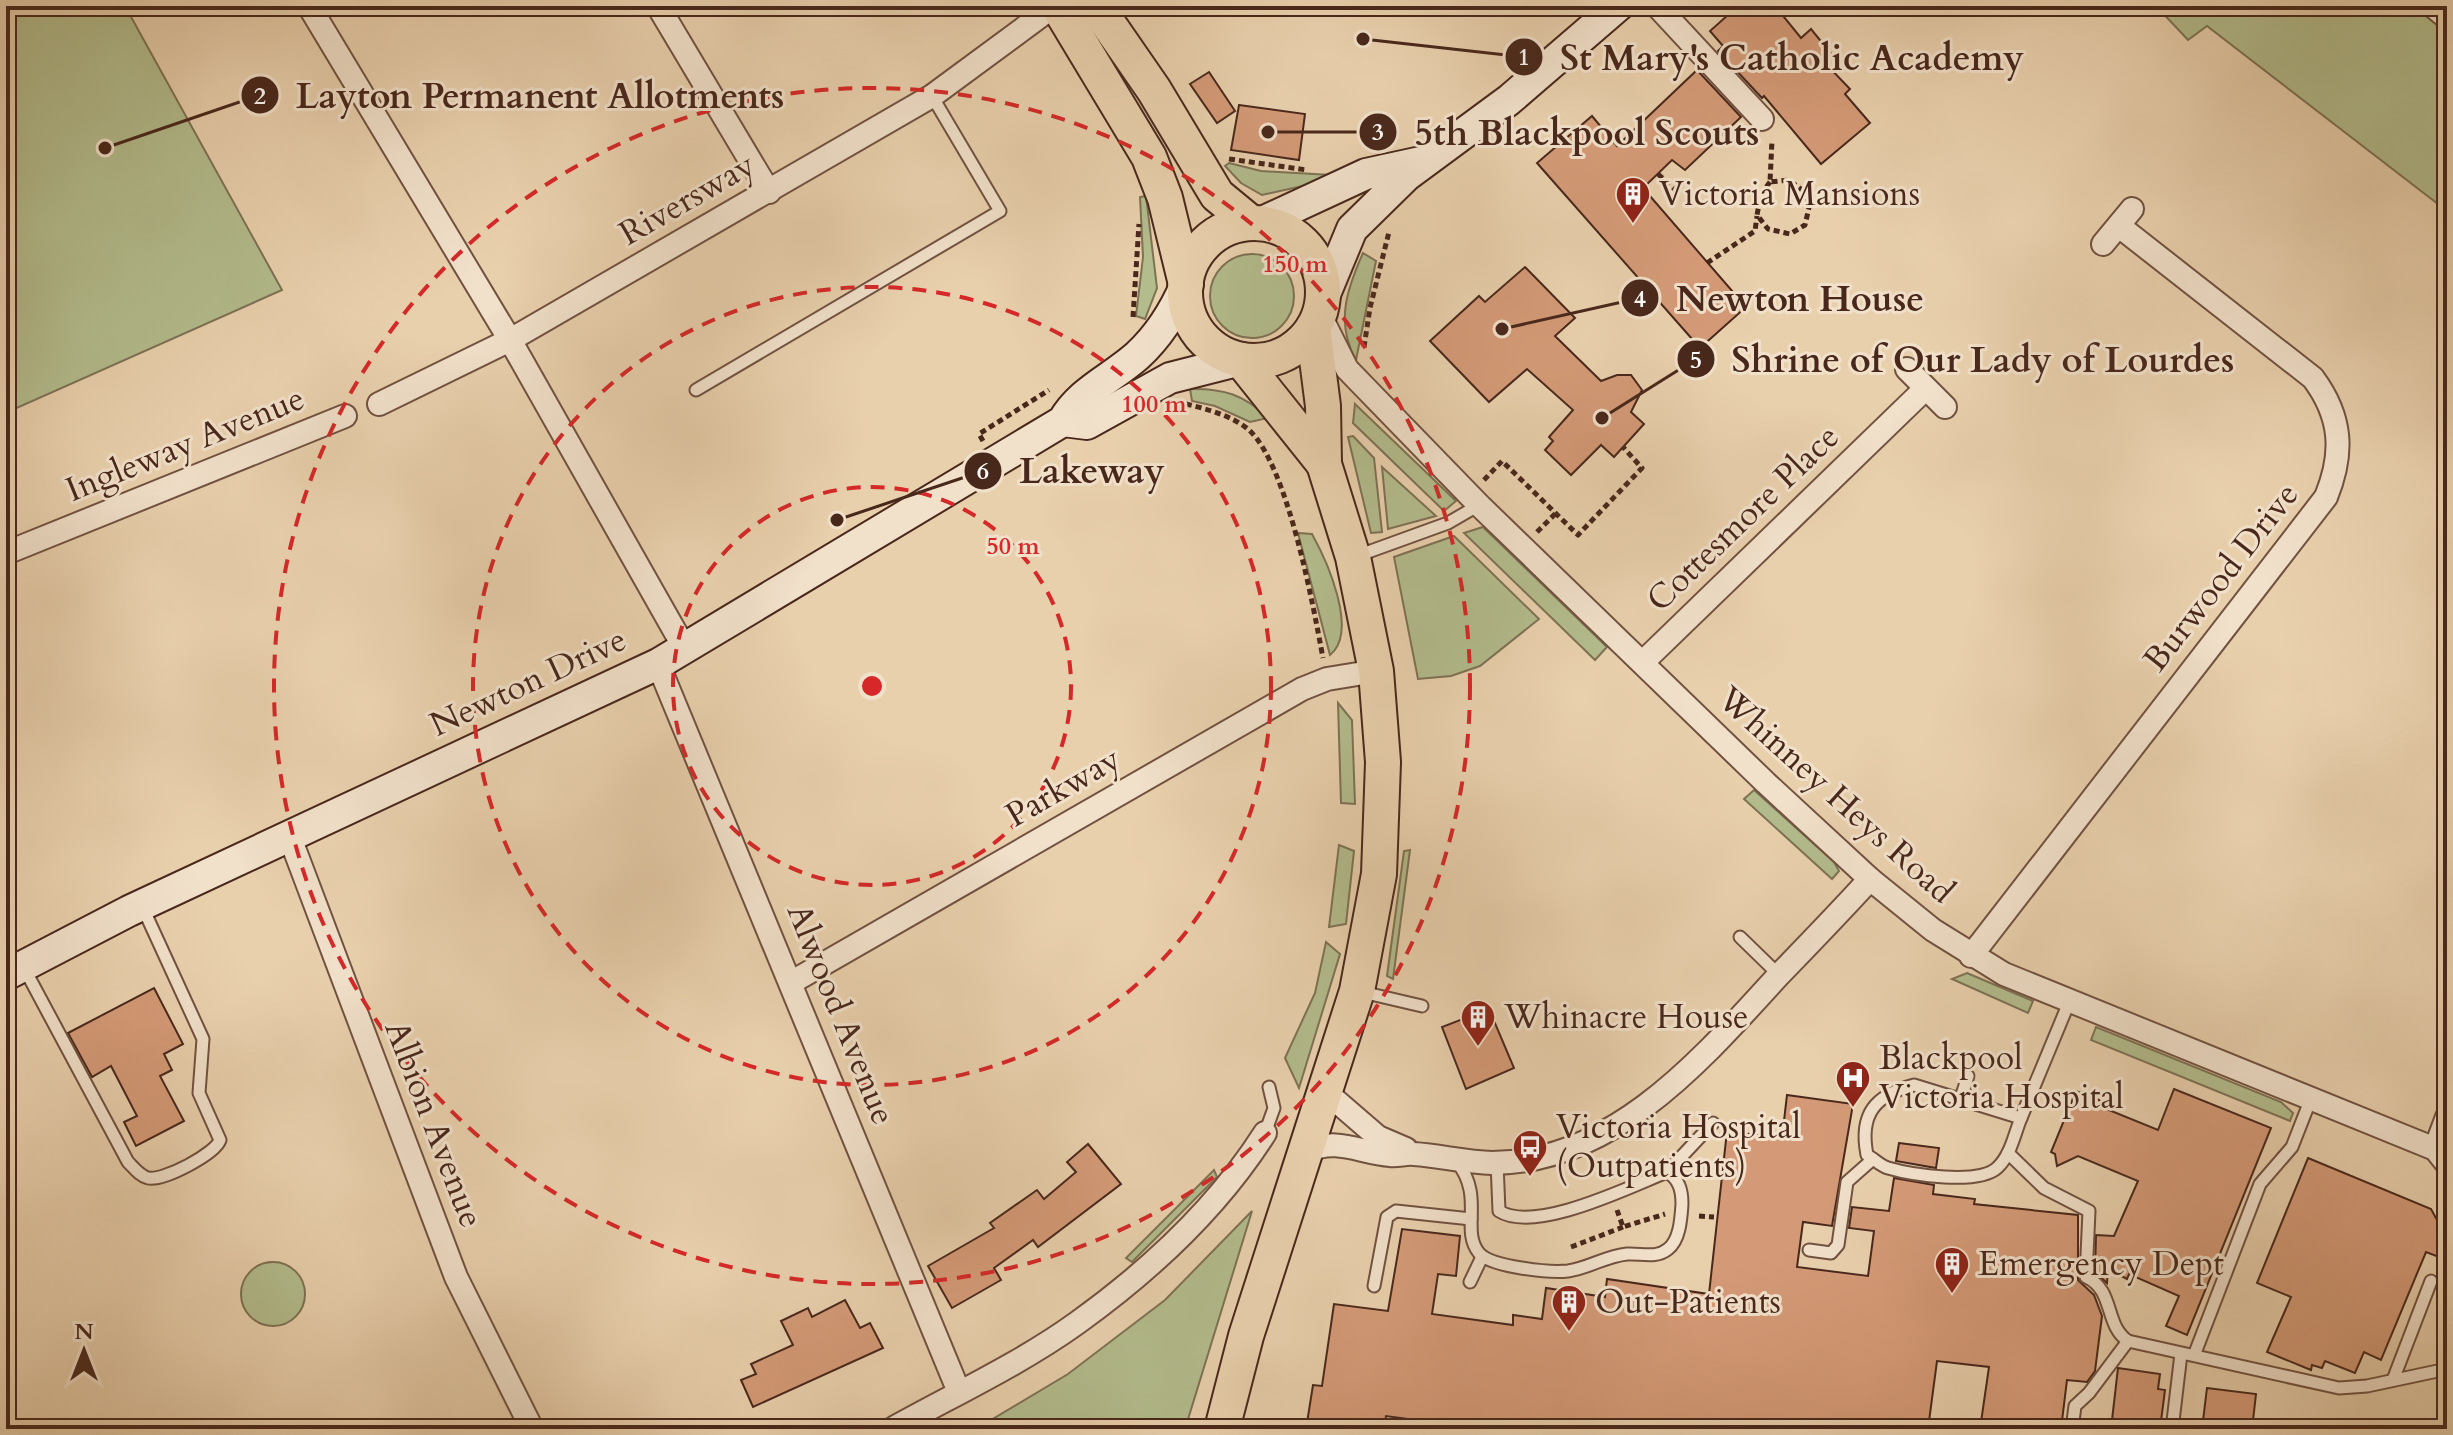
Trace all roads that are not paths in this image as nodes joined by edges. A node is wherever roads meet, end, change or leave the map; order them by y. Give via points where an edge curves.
1 (309, 6) edge
2 (658, 6) edge
3 (1056, 6) edge
4 (1096, 6) edge
5 (1618, 6) edge
6 (1657, 6) edge
7 (2424, 6) edge
8 (2447, 25) edge
9 (932, 96) junction
10 (1767, 125) road end
11 (1427, 161) junction
12 (769, 192) junction
13 (1255, 223) junction
14 (2103, 244) dead end
15 (1186, 284) junction
16 (1318, 314) junction
17 (510, 340) junction
18 (1241, 360) junction
19 (1907, 369) dead end
20 (1925, 389) junction
21 (696, 390) dead end
22 (379, 404) dead end
23 (1945, 407) dead end
24 (345, 416) dead end
25 (1063, 421) junction
26 (1324, 464) junction
27 (1474, 500) junction
28 (6, 553) edge
29 (1353, 557) junction
30 (685, 649) junction
31 (1643, 662) junction
32 (658, 664) junction
33 (1376, 671) junction
34 (289, 835) junction
35 (1870, 879) junction
36 (142, 905) junction
37 (1740, 937) dead end
38 (1971, 956) junction
39 (14, 970) edge
40 (1779, 975) junction
41 (792, 982) junction
42 (1357, 991) junction
43 (2070, 1000) junction
44 (1422, 1006) dead end
45 (1968, 1076) dead end
46 (1269, 1087) dead end
47 (1327, 1093) junction
48 (1961, 1098) junction
49 (2310, 1101) junction
50 (2447, 1117) edge
51 (2021, 1118) junction
52 (1713, 1123) dead end
53 (1265, 1133) joint
54 (1308, 1151) junction
55 (2008, 1153) junction
56 (1414, 1154) junction
57 (2443, 1156) edge
58 (1873, 1159) junction
59 (1457, 1162) junction
60 (1497, 1163) junction
61 (1667, 1172) junction
62 (1471, 1219) junction
63 (1809, 1250) dead end
64 (1482, 1257) junction
65 (2431, 1281) dead end
66 (1470, 1282) dead end
67 (1374, 1286) dead end
68 (2128, 1341) junction
69 (2195, 1353) junction
70 (2181, 1354) junction
71 (2447, 1369) edge
72 (2393, 1380) junction
73 (959, 1392) junction
74 (2173, 1421) dead end
75 (532, 1429) edge
76 (892, 1429) edge
77 (1222, 1429) edge
78 (2072, 1429) edge

1 - 17 street
2 - 12 street
3 - 9 street, Riversway
3 - 15 main road via 1139,137 1158,178
4 - 13 main road via 1217,195
5 - 11 main road via 1509,100
6 - 10 street
7 - 8 lane
9 - 12 street, Riversway
9 - 21 lane via 1000,211
11 - 13 main road via 1366,174
11 - 16 main road via 1352,229
12 - 17 street, Riversway
13 - 15 main road via 1234,226 1207,242
13 - 16 main road via 1287,232 1306,247 1319,271
14 - 38 street, Burwood Drive via 2125,218 2313,378 2329,399 2337,425 2336,474 2326,497
15 - 18 main road via 1196,330 1218,351
15 - 25 main road, Newton Drive via 1171,317 1137,355 1073,402
16 - 18 main road via 1287,353
16 - 26 main road
16 - 27 street, Whinney Heys Road via 1347,369
17 - 22 street
17 - 30 street
18 - 25 main road, Newton Drive via 1170,378 1087,424
18 - 26 main road
19 - 20 street
20 - 23 street
20 - 31 street, Cottesmore Place
24 - 28 street, Ingleway Avenue
25 - 30 main road, Newton Drive
26 - 29 main road
27 - 29 lane via 1448,523
27 - 31 street, Whinney Heys Road
29 - 33 main road
30 - 32 main road, Newton Drive
31 - 35 street, Whinney Heys Road
32 - 34 main road, Newton Drive
32 - 41 street, Alwood Avenue
33 - 41 street, Parkway via 1327,679 1288,696
33 - 42 main road via 1383,762 1379,874
34 - 36 main road, Newton Drive
34 - 75 street, Albion Avenue via 456,1277
35 - 38 street, Whinney Heys Road
35 - 40 street
36 - 39 main road, Newton Drive
36 - 39 lane via 203,1039 199,1093 220,1140 206,1156 159,1178 136,1171
37 - 40 lane
38 - 43 street, Whinney Heys Road
40 - 60 street via 1691,1068 1634,1116 1575,1145
41 - 73 street, Alwood Avenue
42 - 44 lane
42 - 47 main road
43 - 49 street, Whinney Heys Road
43 - 51 lane
45 - 48 lane
46 - 53 lane via 1274,1108
47 - 54 main road
47 - 56 street via 1378,1137
48 - 51 lane
48 - 58 lane via 1914,1085 1888,1092 1869,1113 1863,1135
49 - 57 street, Whinney Heys Road
49 - 69 lane via 2292,1147 2260,1184
50 - 57 street
51 - 55 lane
52 - 61 lane
53 - 73 street via 1190,1225 1138,1274 1076,1324
54 - 56 street via 1330,1144
54 - 77 main road via 1246,1336
55 - 58 lane via 1997,1168 1974,1178 1886,1168
55 - 68 lane via 2044,1188 2089,1211 2086,1277 2106,1296 2115,1329
56 - 59 street
58 - 63 lane via 1847,1182 1838,1245 1831,1253
59 - 60 street
59 - 62 lane via 1473,1189
60 - 61 lane via 1499,1211 1509,1218 1533,1217 1611,1196
61 - 64 lane via 1681,1192 1681,1215 1671,1247 1658,1255 1609,1257 1567,1271
62 - 64 lane
62 - 67 lane via 1396,1211 1387,1217
64 - 66 lane
65 - 72 lane
68 - 70 lane
68 - 78 lane via 2075,1406
69 - 70 lane
69 - 72 lane via 2330,1387
70 - 74 lane
71 - 72 lane
73 - 76 street

